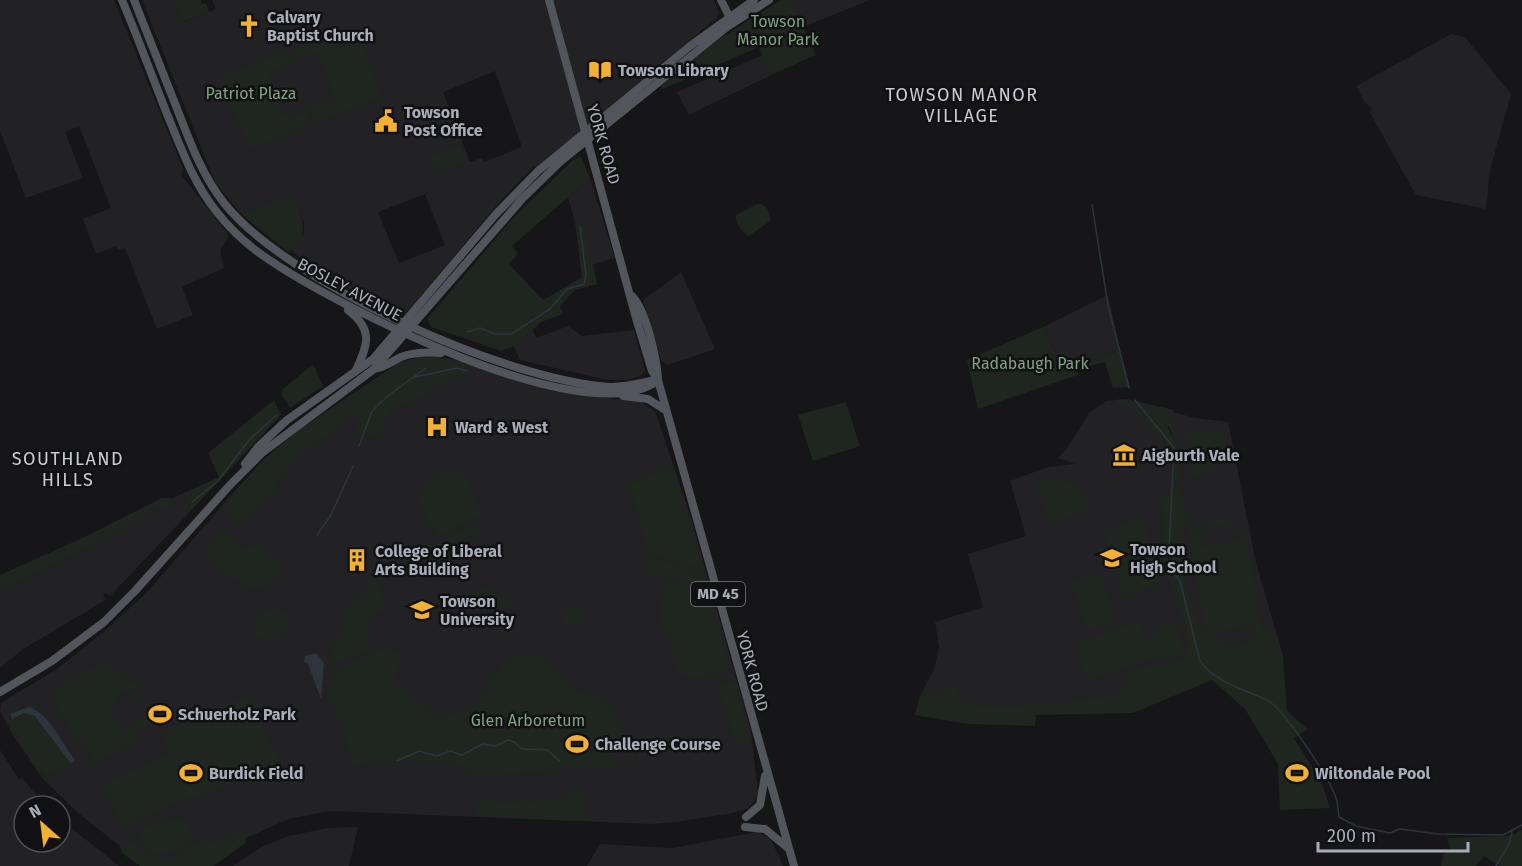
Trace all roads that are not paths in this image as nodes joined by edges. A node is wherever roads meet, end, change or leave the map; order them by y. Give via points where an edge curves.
1 (122, 0) edge
2 (134, 0) edge
3 (549, 0) edge
4 (721, 0) edge
5 (754, 0) edge
6 (769, 0) edge
7 (731, 19) junction
8 (586, 130) junction
9 (588, 139) junction
10 (337, 301) junction
11 (408, 325) junction
12 (402, 332) junction
13 (450, 354) junction
14 (374, 369) junction
15 (354, 375) junction
16 (657, 380) junction
17 (610, 395) junction
18 (666, 411) junction
19 (230, 485) junction
20 (0, 692) edge
21 (766, 769) junction
22 (746, 817) dead end
23 (745, 826) dead end
24 (789, 849) junction
25 (794, 866) edge

1 - 10 main road, BOSLEY AVENUE via 182,151 214,210 251,247
2 - 11 main road, BOSLEY AVENUE via 194,149 223,202 272,248 322,280
3 - 8 main road, YORK ROAD / MD 45
4 - 7 main road
5 - 7 main road
6 - 7 main road
7 - 8 main road
7 - 9 main road
8 - 9 main road, YORK ROAD / MD 45
8 - 11 main road via 496,214
9 - 11 main road via 522,199
9 - 16 main road, YORK ROAD / MD 45 via 632,296 645,323
10 - 12 main road, BOSLEY AVENUE
10 - 15 main road via 357,317 366,333 366,349
11 - 12 main road
11 - 16 main road, BOSLEY AVENUE via 466,349 539,372 611,387
12 - 13 main road, BOSLEY AVENUE
12 - 14 main road
12 - 15 main road
13 - 14 main road via 414,354
13 - 17 main road, BOSLEY AVENUE via 555,386
14 - 19 main road via 277,440
15 - 19 main road via 279,427 258,447
16 - 17 main road via 648,387
16 - 18 main road, YORK ROAD / MD 45
17 - 18 main road, BOSLEY AVENUE via 644,398
18 - 21 main road, YORK ROAD / MD 45
19 - 20 main road via 104,622 52,661
21 - 22 main road via 763,799
21 - 24 main road, YORK ROAD / MD 45
23 - 24 main road via 765,829
24 - 25 main road, YORK ROAD / MD 45

